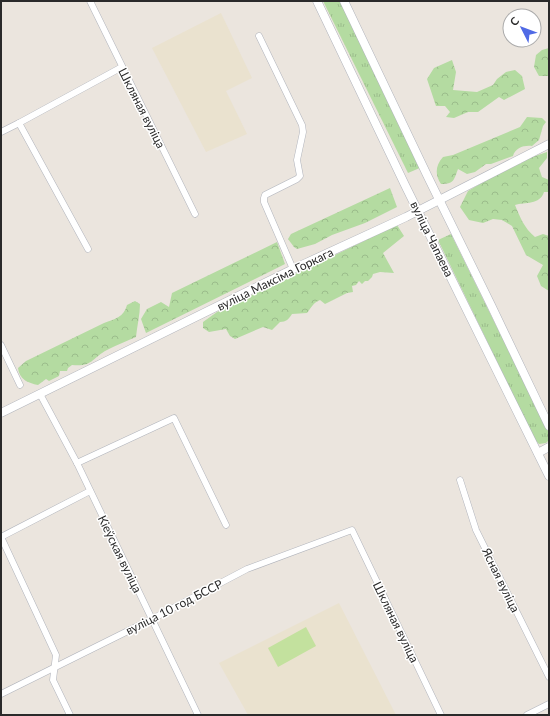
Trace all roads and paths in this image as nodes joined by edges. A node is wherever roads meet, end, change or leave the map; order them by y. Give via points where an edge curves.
1 (90, 1) edge
2 (317, 1) edge
3 (344, 1) edge
4 (259, 36) dead end
5 (122, 67) junction
6 (19, 123) junction
7 (1, 132) edge
8 (549, 144) edge
9 (440, 200) junction
10 (418, 211) junction
11 (195, 214) dead end
12 (88, 249) dead end
13 (293, 269) junction
14 (1, 344) edge
15 (20, 385) dead end
16 (40, 394) junction
17 (1, 413) edge
18 (549, 426) edge
19 (549, 448) edge
20 (538, 453) junction
21 (77, 463) junction
22 (549, 476) edge
23 (460, 480) dead end
24 (90, 491) junction
25 (226, 525) dead end
26 (352, 530) joint
27 (1, 537) edge
28 (152, 619) junction
29 (54, 667) junction
30 (549, 677) edge
31 (1, 694) edge
32 (549, 704) edge
33 (70, 715) edge
34 (198, 715) edge
35 (441, 715) edge
36 (527, 715) edge

1 - 5 street, Шкляная вуліца
2 - 10 main road, вуліца Чапаева
3 - 9 main road, вуліца Чапаева
4 - 13 street via 302,125 297,160 300,176 265,195 264,198
5 - 6 street
5 - 11 street, Шкляная вуліца
6 - 7 street
6 - 12 street
8 - 9 main road, вуліца Максіма Горкага
9 - 10 main road, вуліца Максіма Горкага
9 - 18 main road, вуліца Чапаева
10 - 13 main road, вуліца Максіма Горкага
10 - 20 main road, вуліца Чапаева
13 - 16 main road, вуліца Максіма Горкага
14 - 15 street
16 - 17 main road, вуліца Максіма Горкага
16 - 21 street, Кіеўская вуліца
19 - 20 main road
20 - 22 main road, вуліца Чапаева
21 - 24 street, Кіеўская вуліца
21 - 25 street via 174,418
23 - 30 street, Ясная вуліца via 476,530
24 - 27 street
24 - 28 street, Кіеўская вуліца
26 - 28 street, вуліца 10 год БССР via 247,569
26 - 35 street, Шкляная вуліца
27 - 29 street via 56,655
28 - 29 street, вуліца 10 год БССР
28 - 34 street, Кіеўская вуліца
29 - 31 street, вуліца 10 год БССР
29 - 33 street via 53,680
32 - 36 street

